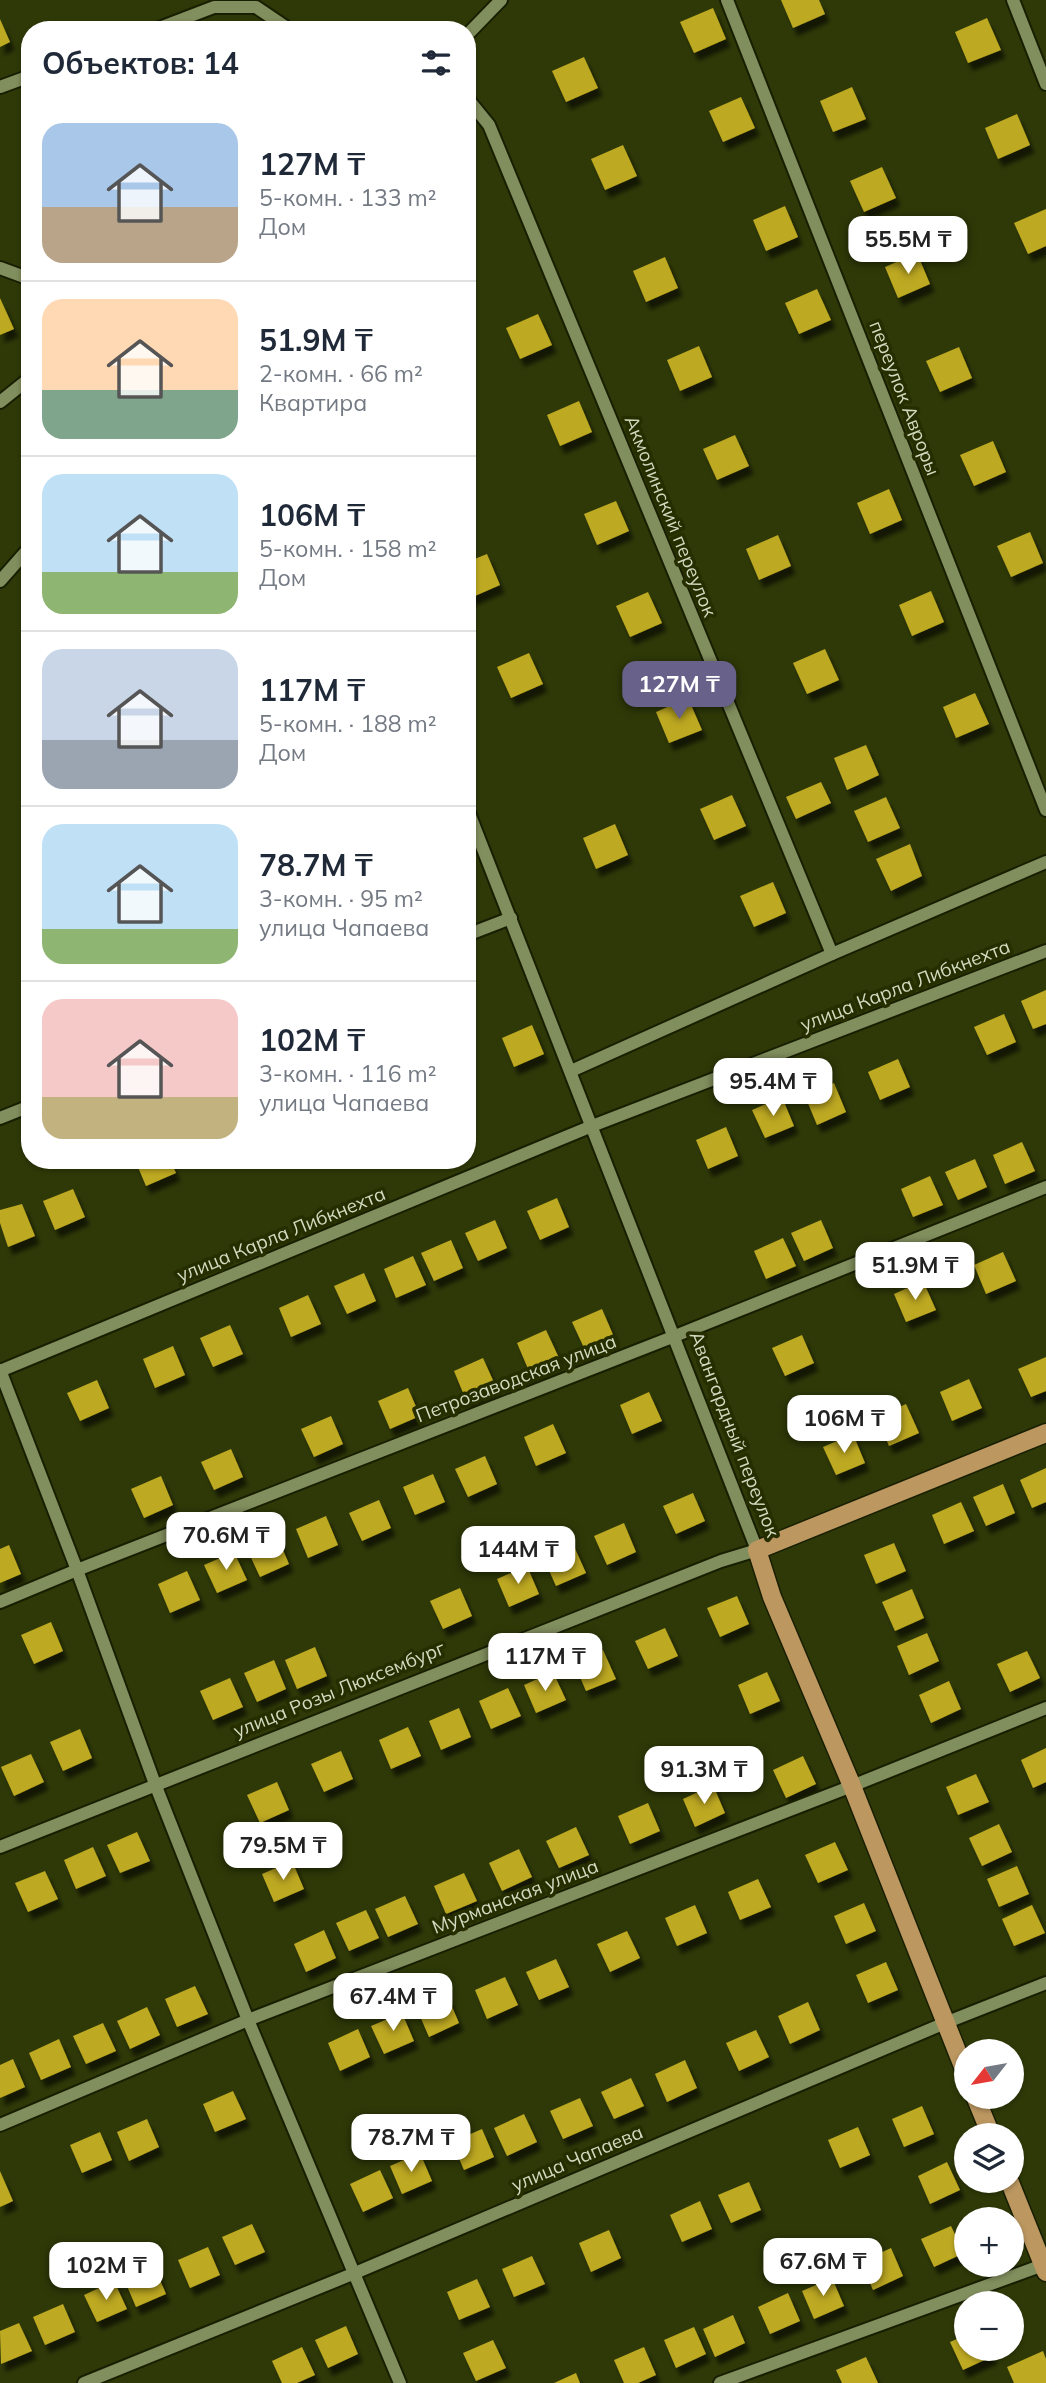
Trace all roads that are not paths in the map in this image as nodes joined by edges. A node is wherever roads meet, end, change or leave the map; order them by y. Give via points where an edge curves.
1 (501, 0) edge
2 (727, 0) edge
3 (1013, 0) edge
4 (177, 21) edge
5 (277, 21) edge
6 (476, 26) edge
7 (21, 80) edge
8 (1046, 84) edge
9 (0, 88) edge
10 (476, 109) edge
11 (0, 268) edge
12 (21, 276) edge
13 (21, 385) edge
14 (0, 402) edge
15 (21, 557) edge
16 (0, 581) edge
17 (1046, 810) edge
18 (476, 831) edge
19 (1046, 862) edge
20 (510, 918) junction
21 (476, 931) edge
22 (1046, 951) edge
23 (832, 954) junction
24 (570, 1070) junction
25 (21, 1110) edge
26 (0, 1118) edge
27 (593, 1126) junction
28 (1046, 1187) edge
29 (675, 1336) junction
30 (0, 1370) edge
31 (1046, 1433) edge
32 (757, 1550) junction
33 (77, 1570) junction
34 (0, 1602) edge
35 (1046, 1708) edge
36 (155, 1784) junction
37 (852, 1786) junction
38 (0, 1847) edge
39 (1046, 1983) edge
40 (248, 2020) junction
41 (945, 2023) junction
42 (954, 2045) edge
43 (0, 2125) edge
44 (1015, 2193) edge
45 (1044, 2261) edge
46 (355, 2273) junction
47 (84, 2383) edge
48 (400, 2383) edge
49 (720, 2383) edge

1 - 6 street
2 - 17 street, переулок Авроры
3 - 8 street
4 - 5 street via 214,7 256,7
7 - 9 street
10 - 23 street, Акмолинский переулок via 489,125
11 - 12 street
13 - 14 street
15 - 16 street
18 - 20 street, Авангардный переулок
19 - 23 street
20 - 21 street
20 - 24 street, Авангардный переулок
22 - 27 street, улица Карла Либкнехта
23 - 24 street
24 - 27 street, Авангардный переулок
25 - 26 street
27 - 29 street, Авангардный переулок
27 - 30 street, улица Карла Либкнехта
28 - 29 street, Петрозаводская улица
29 - 32 street, Авангардный переулок
29 - 33 street, Петрозаводская улица
30 - 33 street
31 - 32 main road, улица Розы Люксембург
32 - 36 street, улица Розы Люксембург
32 - 37 main road, Авангардный переулок via 772,1597
33 - 34 street, Петрозаводская улица
33 - 36 street
35 - 37 street, Мурманская улица
36 - 38 street, улица Розы Люксембург
36 - 40 street
37 - 40 street, Мурманская улица
37 - 41 main road, Авангардный переулок
39 - 41 street, улица Чапаева
40 - 43 street, Мурманская улица
40 - 46 street
41 - 42 main road, Авангардный переулок
41 - 46 street, улица Чапаева
44 - 45 main road
45 - 49 street
46 - 47 street, улица Чапаева
46 - 48 street

